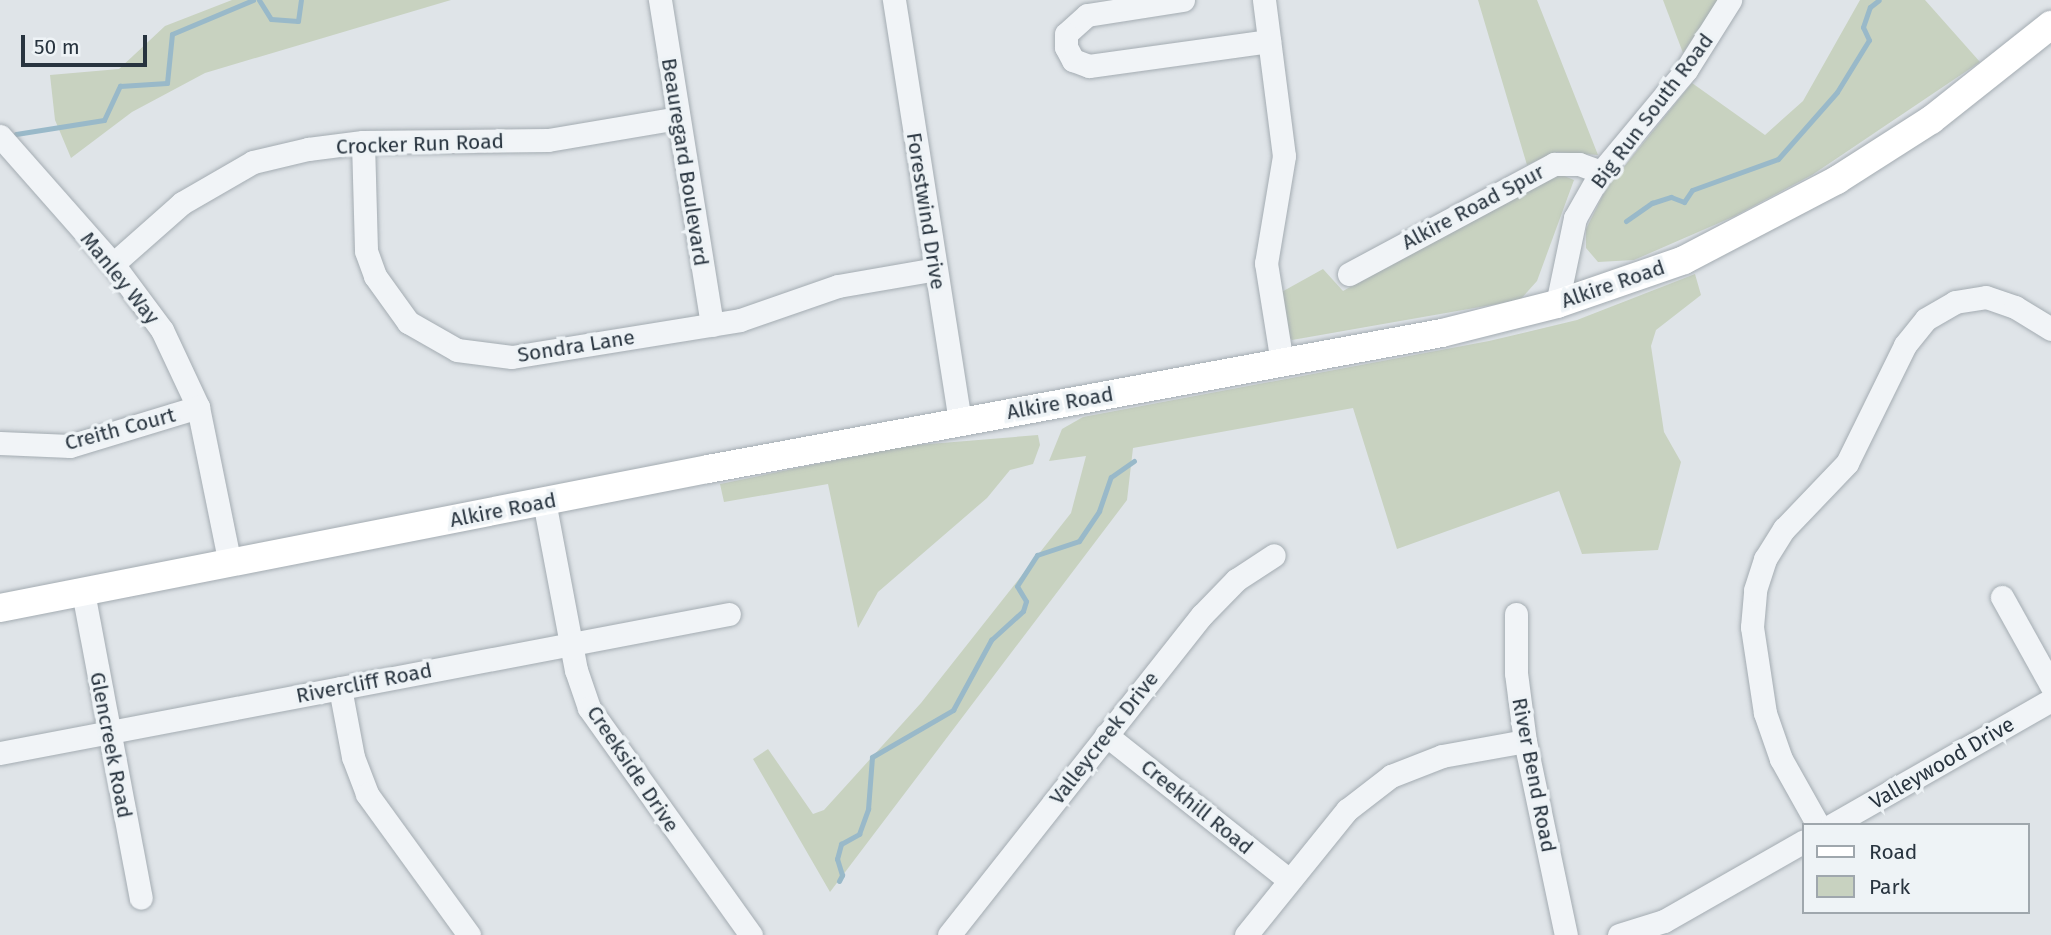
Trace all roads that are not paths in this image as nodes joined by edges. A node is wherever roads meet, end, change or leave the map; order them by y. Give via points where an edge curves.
1 (660, 0) edge
2 (894, 0) edge
3 (1183, 0) edge
4 (1264, 0) edge
5 (1730, 0) edge
6 (2051, 25) edge
7 (1269, 41) junction
8 (678, 118) junction
9 (0, 136) edge
10 (363, 142) junction
11 (1601, 172) junction
12 (113, 264) junction
13 (936, 269) junction
14 (1349, 274) dead end
15 (1557, 304) junction
16 (712, 325) junction
17 (2051, 328) edge
18 (1283, 362) junction
19 (198, 407) junction
20 (960, 421) junction
21 (0, 443) edge
22 (544, 501) junction
23 (1274, 555) dead end
24 (230, 564) junction
25 (83, 592) junction
26 (2001, 597) dead end
27 (0, 608) edge
28 (729, 614) dead end
29 (1516, 614) dead end
30 (572, 645) junction
31 (2051, 685) edge
32 (340, 688) junction
33 (2051, 700) edge
34 (108, 732) junction
35 (1106, 735) junction
36 (1525, 741) junction
37 (0, 753) edge
38 (1817, 823) edge
39 (1836, 823) edge
40 (1802, 842) edge
41 (1288, 879) junction
42 (141, 898) dead end
43 (469, 935) edge
44 (751, 935) edge
45 (949, 935) edge
46 (1246, 935) edge
47 (1566, 935) edge
48 (1619, 935) edge

1 - 8 street, Beauregard Boulevard
2 - 13 street, Forestwind Drive
3 - 7 street via 1087,15 1066,34 1066,47 1073,60 1089,66
4 - 7 street
5 - 11 street, Big Run South Road via 1686,71
6 - 15 main road, Alkire Road via 1939,114 1837,180 1684,260
7 - 18 street via 1284,156 1266,263
8 - 10 street, Crocker Run Road via 548,139
8 - 16 street, Beauregard Boulevard
9 - 12 street, Manley Way
10 - 12 street, Crocker Run Road via 308,149 229,172 182,203
10 - 16 street, Sondra Lane via 366,251 390,301 432,339 457,350 512,357
11 - 14 street, Alkire Road Spur via 1579,164 1554,164
11 - 15 street, Big Run South Road via 1575,219
12 - 19 street, Manley Way via 162,330
13 - 16 street, Sondra Lane via 857,282 783,309
13 - 20 street, Forestwind Drive
15 - 18 main road, Alkire Road via 1442,333
17 - 38 street via 2015,307 1986,298 1955,302 1914,331 1847,463 1784,529 1765,559 1755,590 1752,627 1765,713 1781,758
18 - 20 main road, Alkire Road
19 - 21 street, Creith Court via 70,446
19 - 24 street, Manley Way
20 - 22 main road, Alkire Road
22 - 24 main road, Alkire Road
22 - 30 street, Creekside Drive
23 - 35 street, Valleycreek Drive via 1236,580 1202,615
24 - 25 main road, Alkire Road
25 - 27 main road, Alkire Road
25 - 34 street, Glencreek Road
26 - 31 street
28 - 30 street, Rivercliff Road
29 - 36 street, River Bend Road via 1516,673
30 - 32 street, Rivercliff Road
30 - 44 street, Creekside Drive via 580,683 595,719
32 - 34 street, Rivercliff Road
32 - 43 street via 353,757 367,794
33 - 39 street, Valleywood Drive
34 - 37 street, Rivercliff Road
34 - 42 street, Glencreek Road
35 - 41 street, Creekhill Road
35 - 45 street, Valleycreek Drive
36 - 41 street via 1443,755 1391,776 1347,810
36 - 47 street, River Bend Road
40 - 48 street via 1664,921
41 - 46 street

